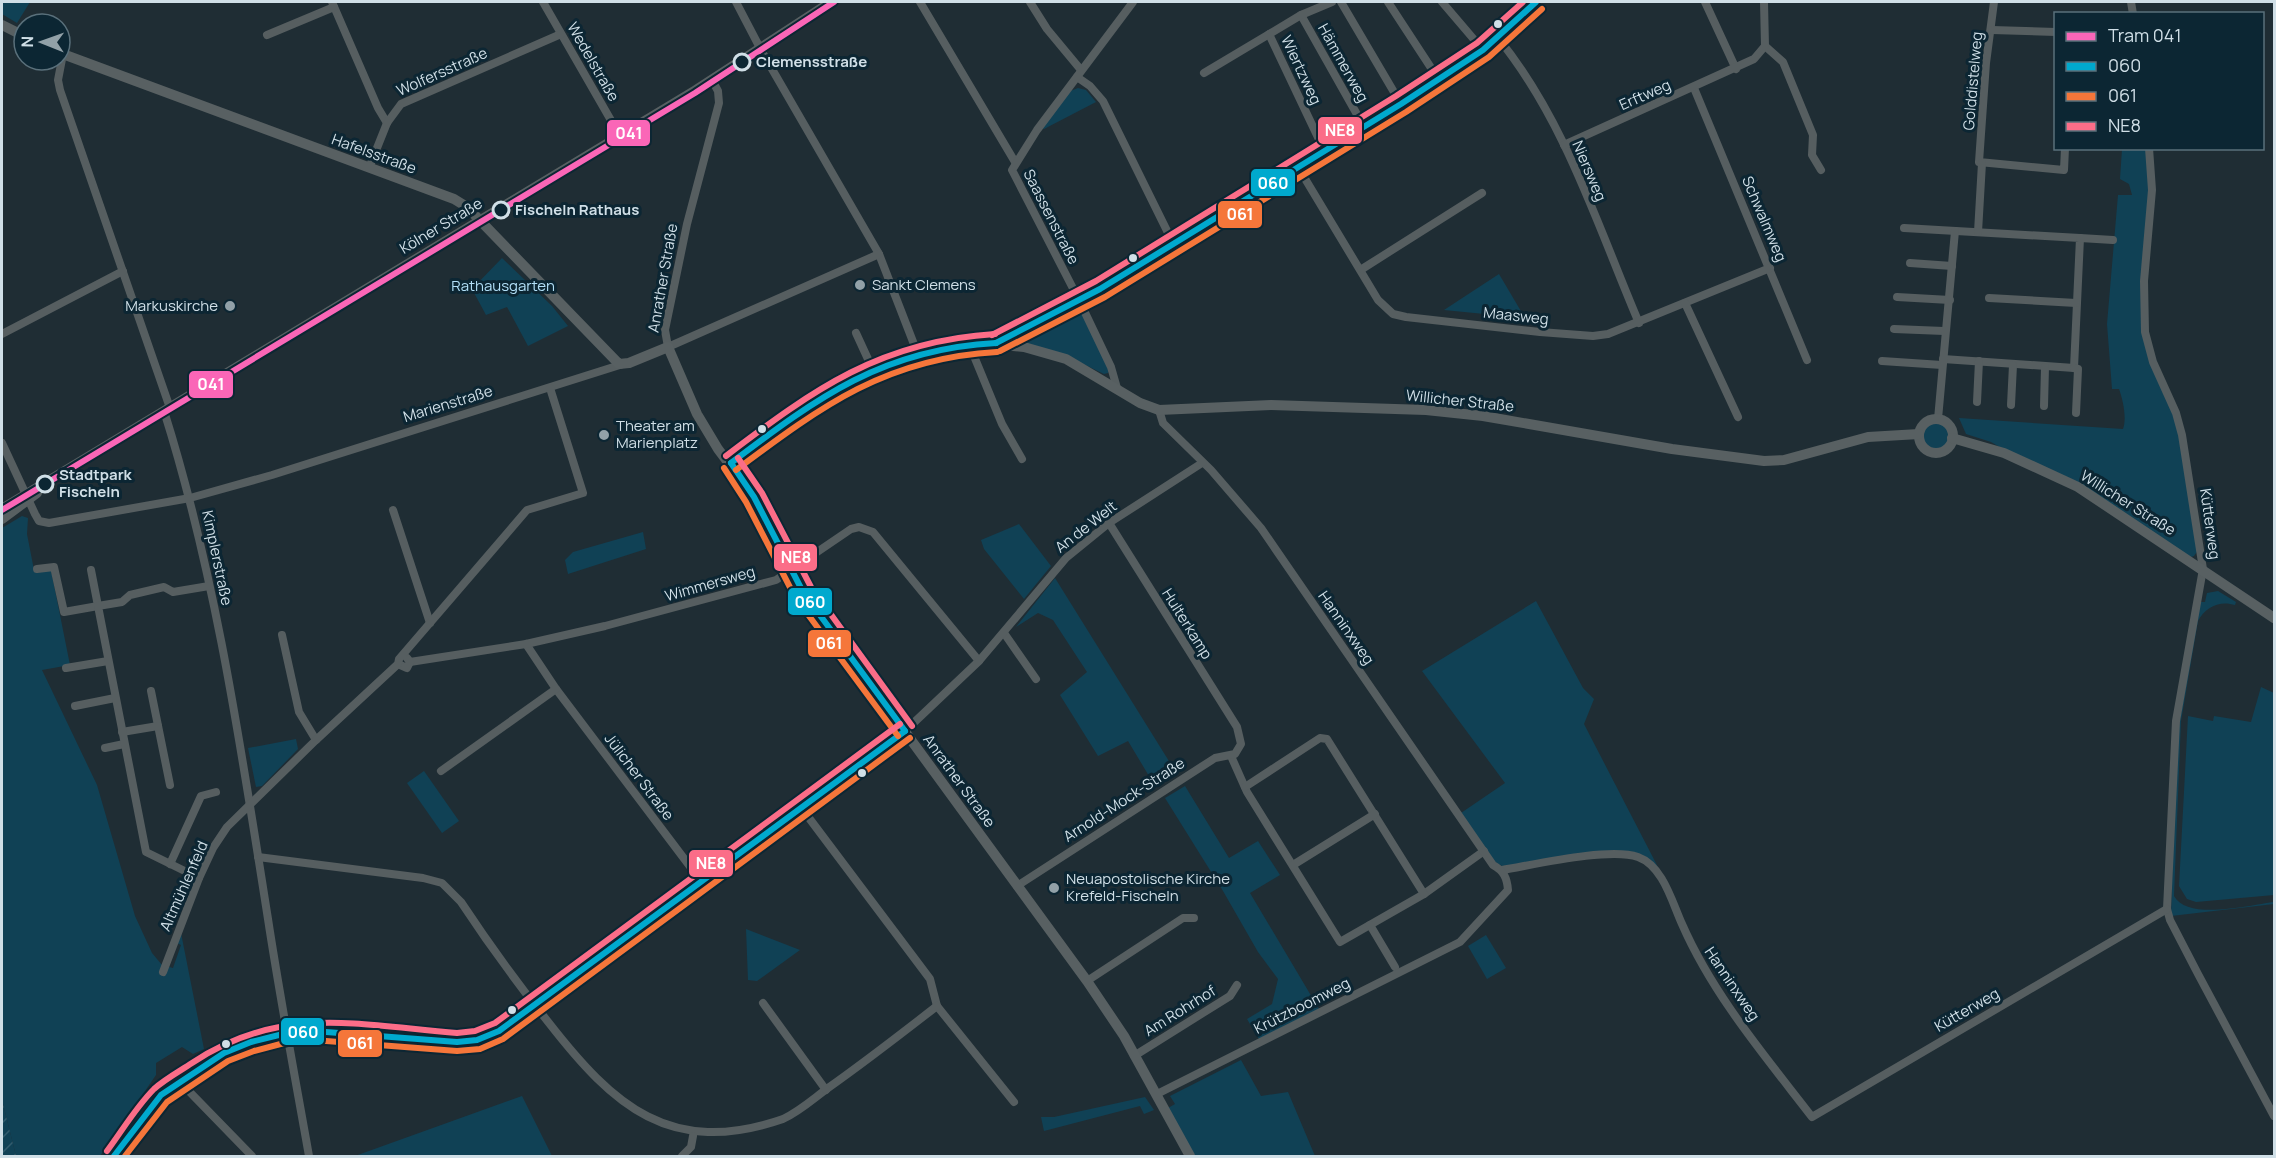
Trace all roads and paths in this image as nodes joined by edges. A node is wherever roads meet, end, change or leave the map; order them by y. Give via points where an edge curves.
1 (543, 2) edge
2 (736, 2) edge
3 (831, 2) edge
4 (920, 2) edge
5 (1029, 2) edge
6 (1133, 2) edge
7 (1332, 2) edge
8 (1341, 2) edge
9 (1388, 2) edge
10 (1442, 2) edge
11 (1536, 2) edge
12 (1705, 2) edge
13 (1764, 2) edge
14 (1994, 2) edge
15 (1321, 3) edge
16 (333, 4) edge
17 (1301, 15) junction
18 (1992, 30) junction
19 (2054, 32) edge
20 (267, 34) dead end
21 (561, 34) junction
22 (1269, 34) junction
23 (1498, 38) junction
24 (1765, 46) junction
25 (760, 49) junction
26 (1483, 50) junction
27 (72, 58) edge
28 (1736, 69) junction
29 (59, 72) edge
30 (1079, 73) junction
31 (1204, 73) dead end
32 (712, 80) junction
33 (1439, 80) junction
34 (1694, 88) junction
35 (1401, 104) junction
36 (387, 123) junction
37 (1363, 125) junction
38 (620, 136) junction
39 (1564, 145) junction
40 (1324, 150) junction
41 (2065, 150) edge
42 (2149, 150) edge
43 (1015, 162) junction
44 (1981, 162) junction
45 (1298, 167) junction
46 (369, 168) junction
47 (1821, 170) dead end
48 (1482, 193) dead end
49 (479, 221) junction
50 (1904, 228) dead end
51 (1954, 231) junction
52 (1978, 232) junction
53 (2080, 238) junction
54 (2113, 240) dead end
55 (1174, 245) junction
56 (879, 254) junction
57 (1910, 264) dead end
58 (1952, 266) junction
59 (1770, 268) junction
60 (1362, 269) junction
61 (123, 271) junction
62 (1898, 297) dead end
63 (1989, 298) dead end
64 (1079, 300) junction
65 (1950, 300) junction
66 (1685, 303) junction
67 (2076, 303) junction
68 (1639, 323) junction
69 (1894, 328) dead end
70 (1944, 331) junction
71 (856, 333) dead end
72 (2, 334) edge
73 (996, 343) junction
74 (969, 344) junction
75 (668, 347) junction
76 (917, 352) junction
77 (1807, 360) dead end
78 (1882, 361) dead end
79 (1979, 361) junction
80 (1942, 362) junction
81 (623, 364) junction
82 (2013, 365) junction
83 (2046, 367) junction
84 (2074, 368) junction
85 (873, 370) junction
86 (550, 388) junction
87 (1117, 388) junction
88 (1977, 402) dead end
89 (2011, 405) dead end
90 (2044, 406) dead end
91 (167, 409) junction
92 (1159, 410) junction
93 (2076, 413) dead end
94 (1738, 417) dead end
95 (1938, 419) junction
96 (1919, 434) junction
97 (1952, 438) junction
98 (2, 442) edge
99 (1022, 459) dead end
100 (731, 463) junction
101 (1202, 463) junction
102 (26, 498) junction
103 (190, 498) junction
104 (2, 509) edge
105 (393, 510) dead end
106 (2, 519) edge
107 (1109, 523) junction
108 (37, 569) dead end
109 (2203, 569) junction
110 (91, 570) dead end
111 (790, 570) junction
112 (209, 586) junction
113 (98, 606) junction
114 (2274, 618) edge
115 (430, 623) junction
116 (1004, 633) junction
117 (282, 635) dead end
118 (526, 644) junction
119 (407, 659) junction
120 (108, 660) junction
121 (979, 661) junction
122 (66, 668) dead end
123 (1036, 679) dead end
124 (556, 689) junction
125 (152, 691) dead end
126 (116, 698) junction
127 (75, 706) dead end
128 (158, 726) junction
129 (905, 731) junction
130 (122, 732) junction
131 (316, 740) junction
132 (124, 744) junction
133 (105, 748) dead end
134 (1231, 756) junction
135 (441, 771) dead end
136 (170, 785) dead end
137 (1245, 787) junction
138 (216, 792) dead end
139 (251, 805) junction
140 (800, 806) junction
141 (1375, 814) junction
142 (1484, 851) junction
143 (258, 857) junction
144 (170, 864) junction
145 (1293, 865) junction
146 (1502, 870) junction
147 (199, 878) junction
148 (701, 881) junction
149 (1017, 886) junction
150 (1424, 894) junction
151 (2167, 909) junction
152 (1194, 918) dead end
153 (1370, 925) junction
154 (1395, 966) dead end
155 (163, 972) dead end
156 (1087, 981) junction
157 (1237, 985) dead end
158 (763, 1003) dead end
159 (534, 1004) junction
160 (937, 1006) junction
161 (287, 1033) junction
162 (1134, 1056) junction
163 (180, 1082) junction
164 (1790, 1088) joint
165 (826, 1090) junction
166 (1157, 1095) junction
167 (1014, 1102) dead end
168 (2274, 1116) edge
169 (693, 1136) junction
170 (114, 1156) edge
171 (252, 1156) edge
172 (309, 1156) edge
173 (682, 1156) edge
174 (1190, 1156) edge

1 - 21 street, Wedelstraße
2 - 25 street
3 - 25 main road, Kölner Straße
4 - 43 street, Saassenstraße
5 - 30 street
6 - 30 street
7 - 15 street
8 - 35 street
9 - 33 street
10 - 26 street
11 - 23 street
12 - 28 street
13 - 24 street
14 - 18 street, Golddistelweg
15 - 17 street
16 - 20 street
16 - 36 street
17 - 22 street
17 - 37 street, Hämmerweg
18 - 19 street
18 - 44 street, Golddistelweg via 1986,63
21 - 36 street, Wolfersstraße via 411,99 396,108
21 - 38 street, Wedelstraße
22 - 31 street
22 - 40 street, Wiertzweg
23 - 26 street
23 - 39 street, Niersweg via 1522,71
24 - 28 street, Erftweg via 1754,59
24 - 47 street via 1783,62 1813,135 1812,154
25 - 32 main road, Kölner Straße
25 - 56 street
26 - 33 street
27 - 46 main road, Hafelsstraße
28 - 34 street, Erftweg
29 - 61 street, Kimplerstraße via 60,90
30 - 43 street
30 - 55 street via 1103,101
32 - 38 main road, Kölner Straße
32 - 75 street, Anrather Straße via 719,103 687,224 665,330
33 - 35 street
34 - 39 street, Erftweg
34 - 59 street, Schwalmweg
35 - 37 street
36 - 46 street, Wolfersstraße
37 - 40 street
38 - 49 main road, Kölner Straße
39 - 68 street, Niersweg
40 - 45 street
41 - 44 street via 2064,170
42 - 109 street, Kütterweg via 2152,190 2144,281 2145,332 2182,435
43 - 64 street, Saassenstraße via 1012,170
44 - 52 street, Golddistelweg
45 - 55 street
45 - 60 street, Maasweg
46 - 49 main road, Hafelsstraße via 454,199
48 - 60 street
49 - 81 main road, Hafelsstraße
49 - 91 main road, Kölner Straße
50 - 51 street
51 - 52 street
51 - 58 street
52 - 53 street
53 - 54 street
53 - 67 street
55 - 64 street
56 - 75 street, Marienstraße
56 - 76 street
57 - 58 street
58 - 65 street
59 - 66 street, Maasweg
59 - 77 street, Schwalmweg
60 - 68 street, Maasweg via 1378,300 1393,314 1406,317 1593,336
61 - 72 street
61 - 91 street, Kimplerstraße
62 - 65 street
63 - 67 street
64 - 73 street
64 - 87 street, Saassenstraße
65 - 70 street
66 - 68 street, Maasweg
66 - 94 street
67 - 84 street
69 - 70 street
70 - 80 street
71 - 85 street
73 - 74 main road, Willicher Straße
73 - 87 main road, Willicher Straße via 1066,359
74 - 76 main road, Willicher Straße
74 - 99 street via 1002,424
75 - 81 main road, Marienstraße
75 - 100 main road, Anrather Straße via 697,414
76 - 85 main road, Willicher Straße
78 - 80 street
79 - 80 street
79 - 82 street
79 - 88 street
80 - 95 street
81 - 86 street, Marienstraße
82 - 83 street
82 - 89 street
83 - 84 street
83 - 90 street
84 - 93 street via 2078,369
85 - 100 main road, Willicher Straße via 803,410
86 - 103 street, Marienstraße
86 - 115 street via 583,493 527,510
87 - 92 main road, Willicher Straße
91 - 102 main road, Kölner Straße via 63,471
91 - 103 street, Kimplerstraße
92 - 96 main road, Willicher Straße via 1271,405 1426,410 1764,461 1784,460 1868,437
92 - 101 street, Hanninxweg via 1163,423
95 - 96 main road via 1925,423
95 - 97 main road via 1949,425
96 - 97 main road via 1925,449 1935,453 1946,450
97 - 109 main road, Willicher Straße via 2004,453 2078,487
98 - 102 street, Marienstraße
100 - 111 main road, Anrather Straße via 754,497
101 - 107 street, An de Welt
101 - 142 street, Hanninxweg via 1261,528
102 - 103 street, Marienstraße via 39,521 49,523
102 - 104 main road, Kölner Straße
102 - 106 main road, Kölner Straße
103 - 112 street, Kimplerstraße
105 - 115 street
107 - 116 street, An de Welt via 1066,558
107 - 134 street, Hulterkamp via 1237,727 1240,747
108 - 113 street via 54,567 64,612
109 - 114 main road, Willicher Straße
109 - 151 street, Kütterweg via 2176,721
110 - 113 street
111 - 118 street, Wimmersweg via 776,580 689,605
111 - 121 street, Wimmersweg via 851,529 867,528
111 - 129 main road, Anrather Straße
112 - 113 street via 173,592 164,587
112 - 139 street, Kimplerstraße
113 - 120 street
115 - 119 street
116 - 121 street, An de Welt
116 - 123 street
117 - 131 street via 299,712
118 - 119 street, Wimmersweg
118 - 124 street, Jülicher Straße
119 - 131 street, Altmühlenfeld via 405,669 398,664
120 - 122 street
120 - 126 street
121 - 129 street, An de Welt
124 - 135 street
124 - 148 street, Jülicher Straße
125 - 128 street
126 - 127 street
126 - 130 street
128 - 130 street
128 - 136 street
129 - 140 street, An de Welt
129 - 149 main road, Anrather Straße
130 - 132 street
131 - 139 street, Altmühlenfeld
132 - 133 street
132 - 144 street via 146,852
134 - 137 street
134 - 149 street, Arnold-Mock-Straße via 1215,758
137 - 141 street via 1323,737 1330,741
137 - 145 street
138 - 144 street via 201,796
139 - 143 street, Kimplerstraße
139 - 147 street, Altmühlenfeld via 228,827
140 - 148 street, An de Welt
140 - 160 street via 930,979
141 - 145 street
141 - 150 street
142 - 146 street, Hanninxweg via 1493,865
142 - 150 street
143 - 159 street via 423,878 441,884 460,902
143 - 161 street, Kimplerstraße
144 - 147 street
145 - 153 street via 1340,942
146 - 164 street, Hanninxweg via 1617,854 1646,861 1666,888 1696,958
146 - 166 street, Krützboomweg via 1507,880 1506,895 1460,942
147 - 155 street, Altmühlenfeld
148 - 159 street, An de Welt
149 - 156 main road, Anrather Straße
150 - 153 street
151 - 164 street, Kütterweg via 1812,1117
151 - 168 street, Kütterweg
152 - 156 street via 1183,918
153 - 154 street
156 - 162 main road, Anrather Straße
157 - 162 street, Am Rohrhof via 1230,996
158 - 165 street
159 - 161 street, An de Welt via 499,1031 477,1040 336,1031
159 - 169 street via 616,1101 653,1125
160 - 165 street
160 - 167 street
161 - 163 street, An de Welt via 231,1050
161 - 172 street, Kimplerstraße
162 - 166 main road, Anrather Straße
163 - 170 street, An de Welt via 161,1095
163 - 171 street
165 - 169 street via 786,1118 757,1130
166 - 174 main road, Anrather Straße
169 - 173 street via 691,1147

